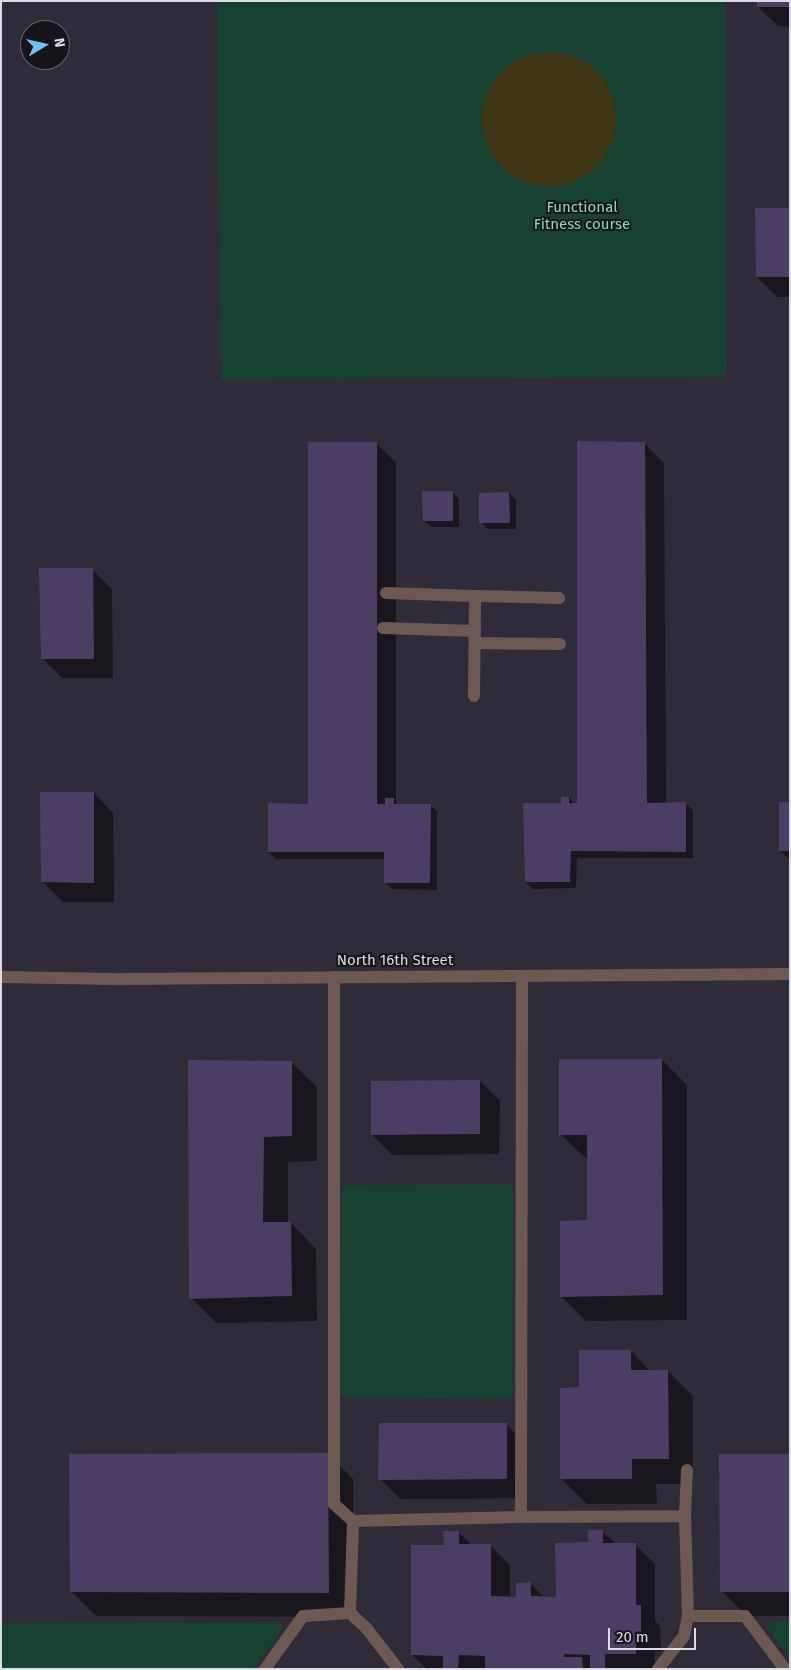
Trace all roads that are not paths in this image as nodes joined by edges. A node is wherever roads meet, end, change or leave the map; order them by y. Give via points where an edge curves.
1 (386, 593) dead end
2 (475, 596) junction
3 (559, 598) dead end
4 (383, 628) dead end
5 (475, 637) junction
6 (560, 644) dead end
7 (474, 696) dead end
8 (790, 974) edge
9 (522, 976) junction
10 (1, 977) edge
11 (334, 977) junction
12 (687, 1470) dead end
13 (685, 1516) junction
14 (522, 1518) junction
15 (353, 1521) junction
16 (350, 1613) junction
17 (688, 1616) junction
18 (265, 1669) edge
19 (398, 1669) edge
20 (658, 1669) edge
21 (785, 1669) edge

1 - 2 street
2 - 3 street
2 - 5 street
4 - 5 street
5 - 6 street
5 - 7 street
8 - 9 street, North 16th Street
9 - 11 street, North 16th Street
9 - 14 street
10 - 11 street, North 16th Street
11 - 15 street via 330,1405 334,1504
12 - 13 street
13 - 14 street
13 - 17 street
14 - 15 street
15 - 16 street
16 - 18 street via 303,1616
16 - 19 street
17 - 20 street via 684,1636
17 - 21 street via 746,1616

